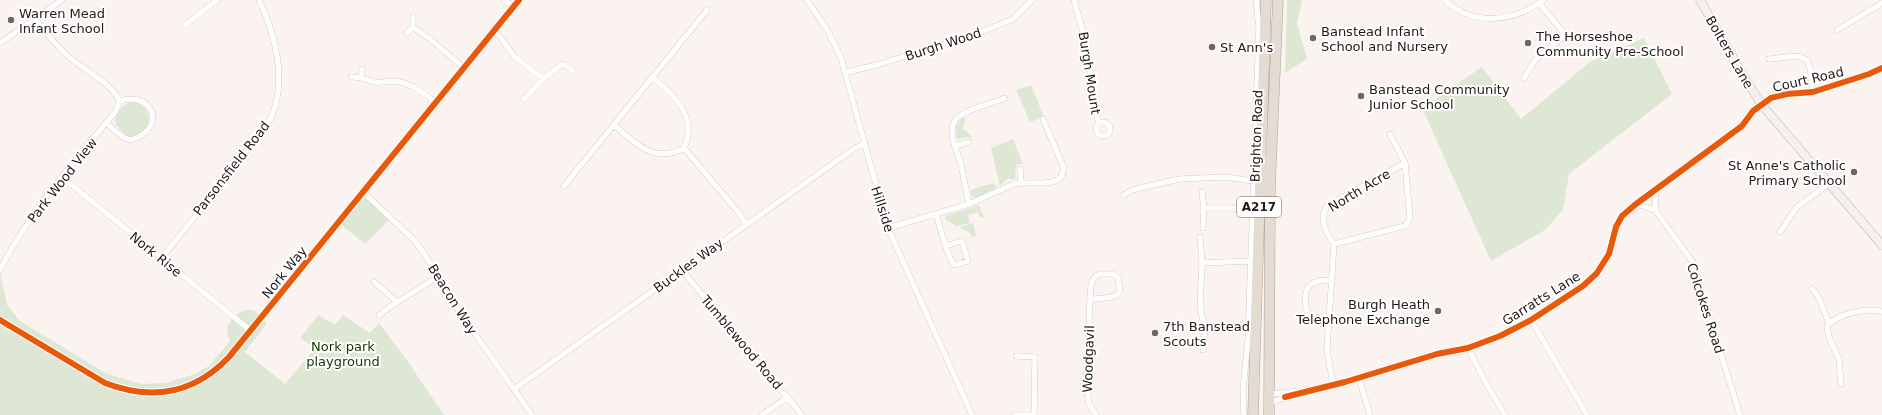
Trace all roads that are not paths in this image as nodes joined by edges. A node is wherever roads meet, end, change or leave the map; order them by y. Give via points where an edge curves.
1 (62, 0) edge
2 (217, 0) edge
3 (259, 0) edge
4 (504, 0) edge
5 (519, 0) edge
6 (807, 0) edge
7 (1032, 0) edge
8 (1074, 0) edge
9 (1256, 0) edge
10 (1266, 0) edge
11 (1278, 0) edge
12 (1445, 0) edge
13 (1700, 0) edge
14 (1541, 2) edge
15 (1882, 3) edge
16 (513, 7) junction
17 (708, 10) dead end
18 (413, 17) dead end
19 (36, 19) junction
20 (185, 25) dead end
21 (413, 27) junction
22 (1836, 30) dead end
23 (493, 31) junction
24 (407, 33) dead end
25 (0, 43) edge
26 (1769, 58) dead end
27 (463, 67) junction
28 (362, 68) dead end
29 (1882, 68) edge
30 (573, 71) dead end
31 (846, 72) junction
32 (361, 76) junction
33 (351, 77) dead end
34 (543, 78) junction
35 (653, 78) junction
36 (1524, 78) dead end
37 (1813, 92) junction
38 (1005, 98) dead end
39 (524, 99) dead end
40 (120, 101) junction
41 (435, 102) junction
42 (1761, 104) junction
43 (1043, 119) dead end
44 (1099, 122) dead end
45 (106, 123) junction
46 (614, 125) junction
47 (1390, 134) dead end
48 (969, 142) dead end
49 (864, 144) junction
50 (955, 146) junction
51 (684, 148) junction
52 (1405, 164) junction
53 (1020, 169) dead end
54 (62, 178) junction
55 (1254, 181) junction
56 (1021, 182) junction
57 (1830, 184) junction
58 (564, 186) dead end
59 (1656, 189) junction
60 (363, 192) junction
61 (1202, 192) dead end
62 (1124, 195) dead end
63 (969, 204) junction
64 (1636, 204) junction
65 (1204, 208) junction
66 (1655, 210) junction
67 (1253, 212) junction
68 (936, 214) junction
69 (746, 224) junction
70 (888, 228) junction
71 (1203, 228) dead end
72 (1780, 232) dead end
73 (1200, 237) dead end
74 (1334, 244) junction
75 (1882, 245) edge
76 (946, 246) junction
77 (161, 258) junction
78 (1250, 261) junction
79 (1202, 263) junction
80 (0, 270) edge
81 (682, 270) junction
82 (439, 276) junction
83 (1332, 280) junction
84 (374, 282) dead end
85 (1812, 289) dead end
86 (1090, 300) junction
87 (397, 302) junction
88 (1882, 312) edge
89 (380, 315) dead end
90 (1328, 318) junction
91 (0, 320) edge
92 (1531, 320) junction
93 (1829, 323) junction
94 (1205, 330) junction
95 (1213, 330) dead end
96 (251, 331) junction
97 (1468, 348) junction
98 (1203, 350) dead end
99 (1016, 356) dead end
100 (1359, 378) junction
101 (1841, 384) dead end
102 (1333, 385) junction
103 (514, 389) junction
104 (1303, 391) junction
105 (788, 397) junction
106 (1269, 399) junction
107 (532, 415) edge
108 (762, 415) edge
109 (802, 415) edge
110 (972, 415) edge
111 (1014, 415) edge
112 (1034, 415) edge
113 (1096, 415) edge
114 (1244, 415) edge
115 (1254, 415) edge
116 (1260, 415) edge
117 (1269, 415) edge
118 (1370, 415) edge
119 (1505, 415) edge
120 (1587, 415) edge
121 (1740, 415) edge

1 - 19 street
2 - 20 street
3 - 77 street, Parsonsfield Road via 270,26 277,58 278,85 272,114
4 - 16 street
5 - 16 street, Nork Way
6 - 31 street, Hillside via 828,31
7 - 31 street, Burgh Wood via 1013,19 980,33
8 - 44 street, Burgh Mount via 1087,47 1095,114
9 - 55 street, Brighton Road via 1259,52
10 - 115 highway, Brighton Road / A217
11 - 106 highway, Brighton Road / A217 via 1270,186
12 - 14 street via 1469,17 1481,18 1522,12
13 - 42 main road, Bolters Lane
14 - 36 street via 1564,36 1535,60
15 - 22 street
16 - 23 street, Nork Way
17 - 35 street
18 - 21 street
19 - 25 street
19 - 40 street via 56,45 108,87
21 - 24 street
21 - 27 street
23 - 27 street, Nork Way
23 - 34 street via 514,56
26 - 37 street via 1798,56 1807,60
27 - 41 street, Nork Way
28 - 32 street
29 - 37 street, Court Road
30 - 34 street via 562,64
31 - 49 street, Hillside
32 - 33 street
32 - 41 street via 374,82 393,81 410,85
34 - 39 street
35 - 46 street
35 - 51 street via 674,96 685,111 688,138
37 - 42 street, Court Road via 1778,95
38 - 50 street via 965,113 957,119 953,125
40 - 45 street, Park Wood View
40 - 45 street via 137,99 151,110 154,115 152,122 142,135 128,140
41 - 60 street, Nork Way
42 - 57 main road, Bolters Lane
42 - 59 street, Garratts Lane via 1742,126
43 - 56 street via 1063,166 1063,174 1050,183
45 - 54 street, Park Wood View
46 - 51 street via 644,150 666,154
46 - 58 street
47 - 52 street, North Acre
48 - 50 street
49 - 69 street, Buckles Way via 854,148
49 - 70 street, Hillside
50 - 63 street via 961,162
51 - 69 street
52 - 74 street, North Acre via 1327,206 1322,218
52 - 74 street, North Acre via 1409,223
53 - 56 street
54 - 77 street, Nork Rise
54 - 80 street, Park Wood View via 24,227
55 - 62 street via 1224,177 1179,179 1132,190
55 - 67 street, Brighton Road
56 - 63 street
57 - 72 street via 1798,207
57 - 75 main road, Bolters Lane
59 - 64 street, Garratts Lane
59 - 66 street
60 - 82 street, Beacon Way via 414,240
60 - 96 street, Nork Way
61 - 65 street
63 - 68 street
64 - 66 street
64 - 92 street, Garratts Lane via 1622,216 1608,254 1597,273 1583,286
65 - 67 street via 1232,208
65 - 71 street
66 - 121 street, Colcokes Road via 1695,268
67 - 78 street, Brighton Road
68 - 70 street
68 - 76 street
69 - 81 street, Buckles Way
70 - 110 street, Hillside
73 - 79 street
74 - 83 street, North Acre
76 - 76 street via 954,265 968,261 962,241
77 - 96 street, Nork Rise
78 - 79 street
78 - 114 street, Brighton Road
79 - 94 street via 1201,312
81 - 103 street, Buckles Way
81 - 105 street, Tumblewood Road
82 - 87 street
82 - 103 street, Beacon Way
83 - 90 street, North Acre
83 - 90 street via 1316,282 1307,290 1308,314 1312,317
84 - 87 street
85 - 93 street via 1818,296
86 - 86 street, Woodgavil via 1116,296 1120,292 1118,278 1107,273 1095,276 1092,280
86 - 113 street, Woodgavil via 1086,387 1089,404
87 - 89 street
88 - 93 street via 1864,310
90 - 102 street, North Acre via 1327,349
91 - 96 street, Nork Way via 105,383 122,390 140,393 176,390 206,378 218,369
92 - 97 street, Garratts Lane via 1500,336
92 - 120 street
93 - 101 street via 1827,331 1840,359
94 - 95 street
94 - 98 street
97 - 100 street, Garratts Lane via 1436,354
97 - 119 street
99 - 112 street via 1035,357
100 - 102 street, Garratts Lane
100 - 118 street
102 - 104 street, Garratts Lane
103 - 107 street, Beacon Way
104 - 106 street, Garratts Lane
104 - 106 street, Garratts Lane
105 - 108 street
105 - 109 street, Tumblewood Road
106 - 116 highway via 1262,399
106 - 117 highway, Brighton Road / A217
111 - 112 street

